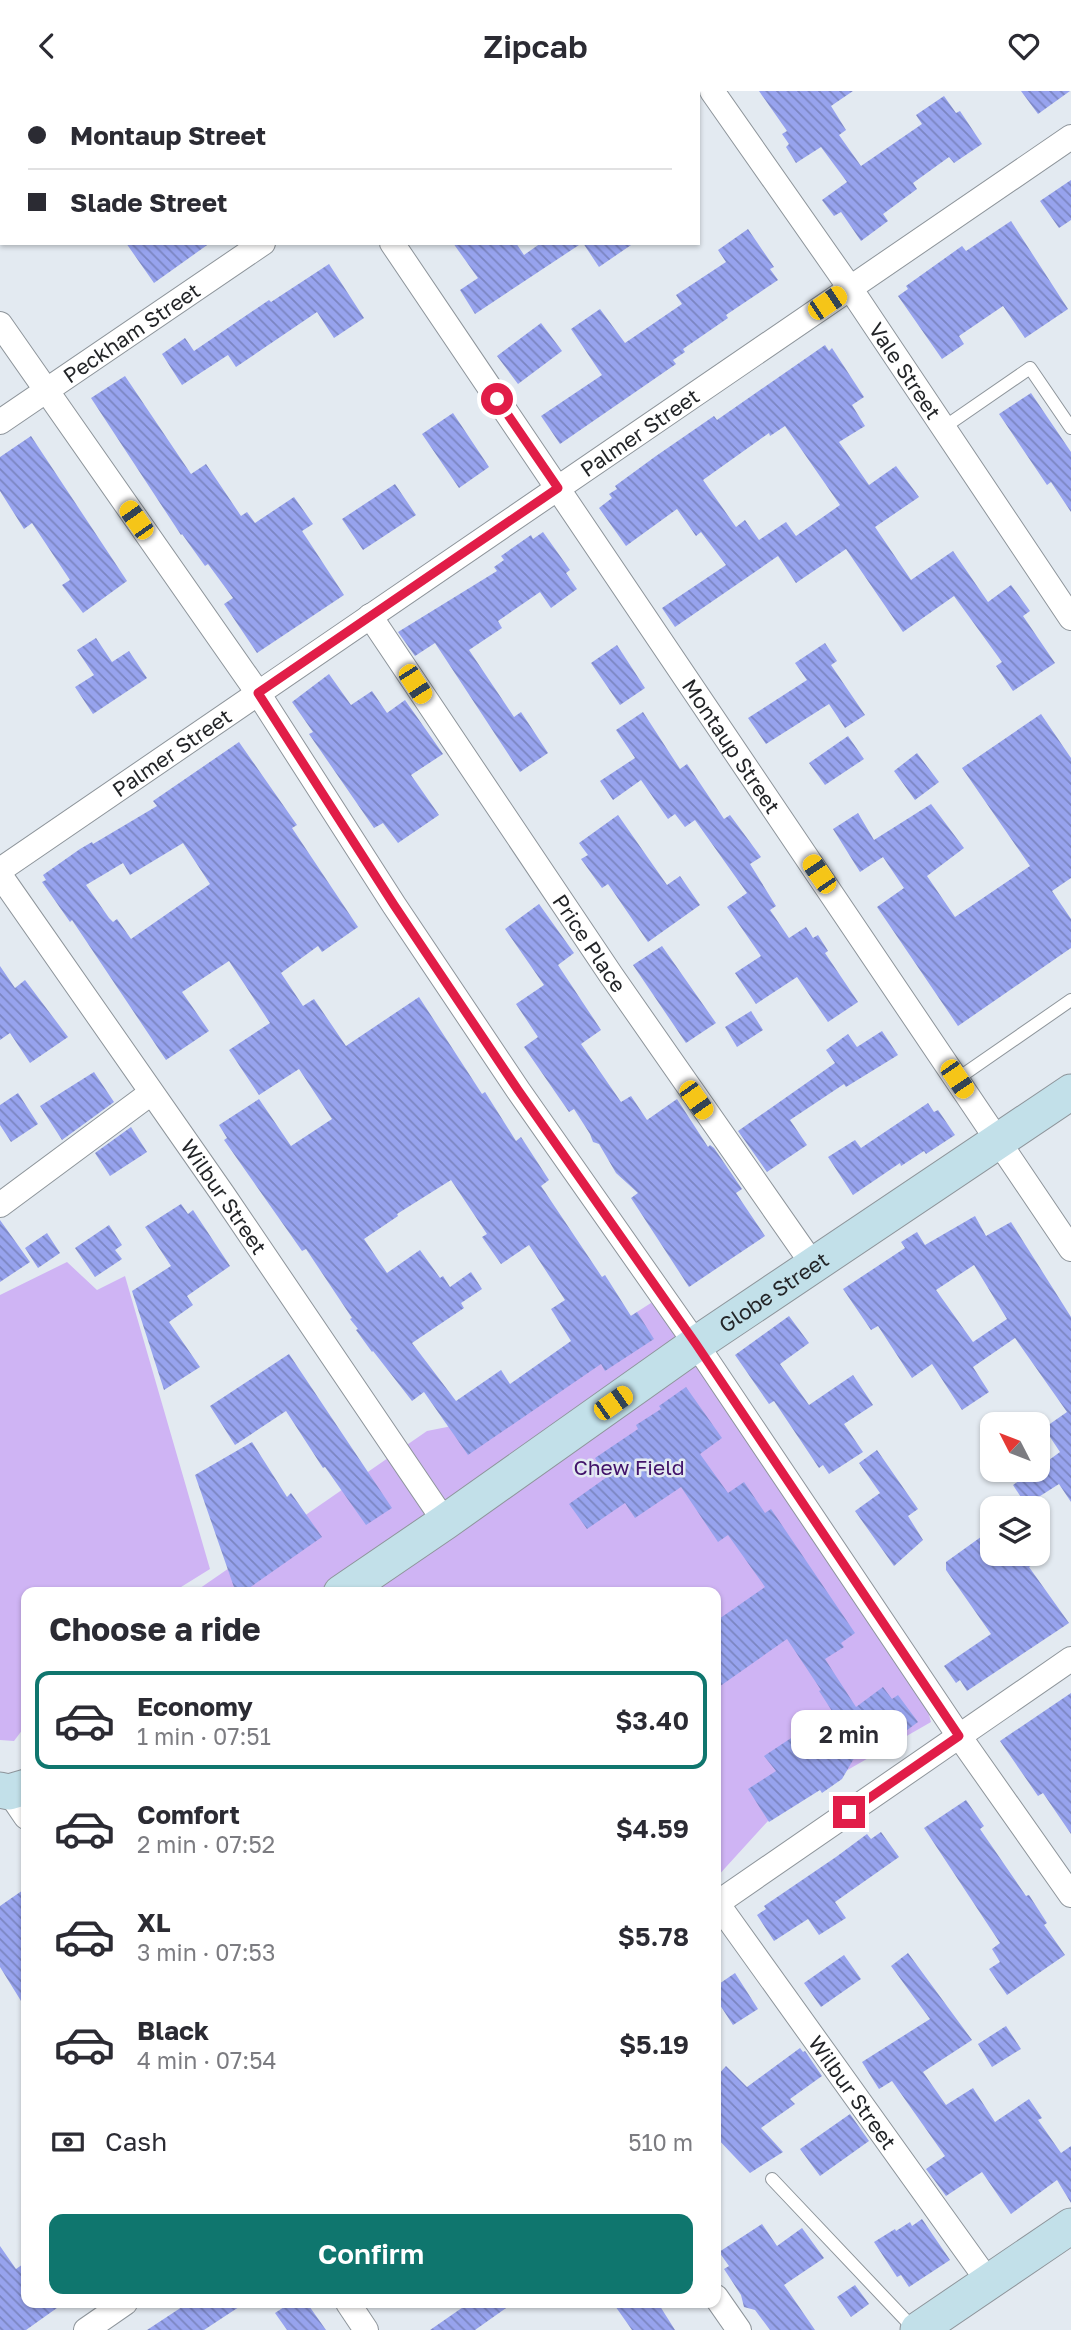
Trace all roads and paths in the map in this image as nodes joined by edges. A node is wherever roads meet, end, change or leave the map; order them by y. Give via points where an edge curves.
1 (712, 91) edge
2 (1071, 137) edge
3 (259, 245) edge
4 (392, 245) edge
5 (850, 288) junction
6 (0, 324) edge
7 (45, 390) junction
8 (0, 422) edge
9 (943, 428) junction
10 (1071, 428) edge
11 (558, 488) junction
12 (1067, 602) edge
13 (370, 617) junction
14 (258, 693) junction
15 (0, 872) edge
16 (1071, 1000) edge
17 (957, 1079) junction
18 (1071, 1092) edge
19 (151, 1093) junction
20 (1000, 1142) junction
21 (0, 1205) edge
22 (1071, 1249) edge
23 (814, 1266) junction
24 (696, 1344) junction
25 (445, 1522) junction
26 (350, 1587) edge
27 (1071, 1659) edge
28 (959, 1736) junction
29 (1071, 1895) edge
30 (721, 1901) edge
31 (721, 1910) edge
32 (772, 2179) dead end
33 (1071, 2226) edge
34 (988, 2281) junction
35 (721, 2304) edge
36 (118, 2308) edge
37 (351, 2308) edge
38 (86, 2330) edge
39 (366, 2330) edge
40 (739, 2330) edge
41 (917, 2330) edge

1 - 5 street, Vale Street
2 - 5 street, Palmer Street
3 - 7 street, Peckham Street
4 - 11 street, Montaup Street
5 - 9 street, Vale Street
5 - 11 street, Palmer Street
6 - 7 street
7 - 8 street, Peckham Street
7 - 14 street
9 - 10 lane via 1030,368
9 - 12 street, Vale Street
11 - 13 street, Palmer Street
11 - 17 street, Montaup Street
13 - 14 street, Palmer Street
13 - 23 street, Price Place
14 - 15 street, Palmer Street
14 - 24 street via 518,1090
15 - 19 street, Wilbur Street
16 - 17 lane
17 - 20 street, Montaup Street
18 - 20 main road, Globe Street
19 - 21 street
19 - 25 street, Wilbur Street
20 - 22 street, Montaup Street
20 - 23 main road, Globe Street
23 - 24 main road, Globe Street
24 - 25 main road, Globe Street
24 - 28 street
25 - 26 main road, Globe Street
27 - 28 street
28 - 29 street
28 - 30 street
31 - 34 street, Wilbur Street
32 - 41 lane
33 - 34 main road
34 - 41 main road
35 - 40 street
36 - 38 street
37 - 39 street

